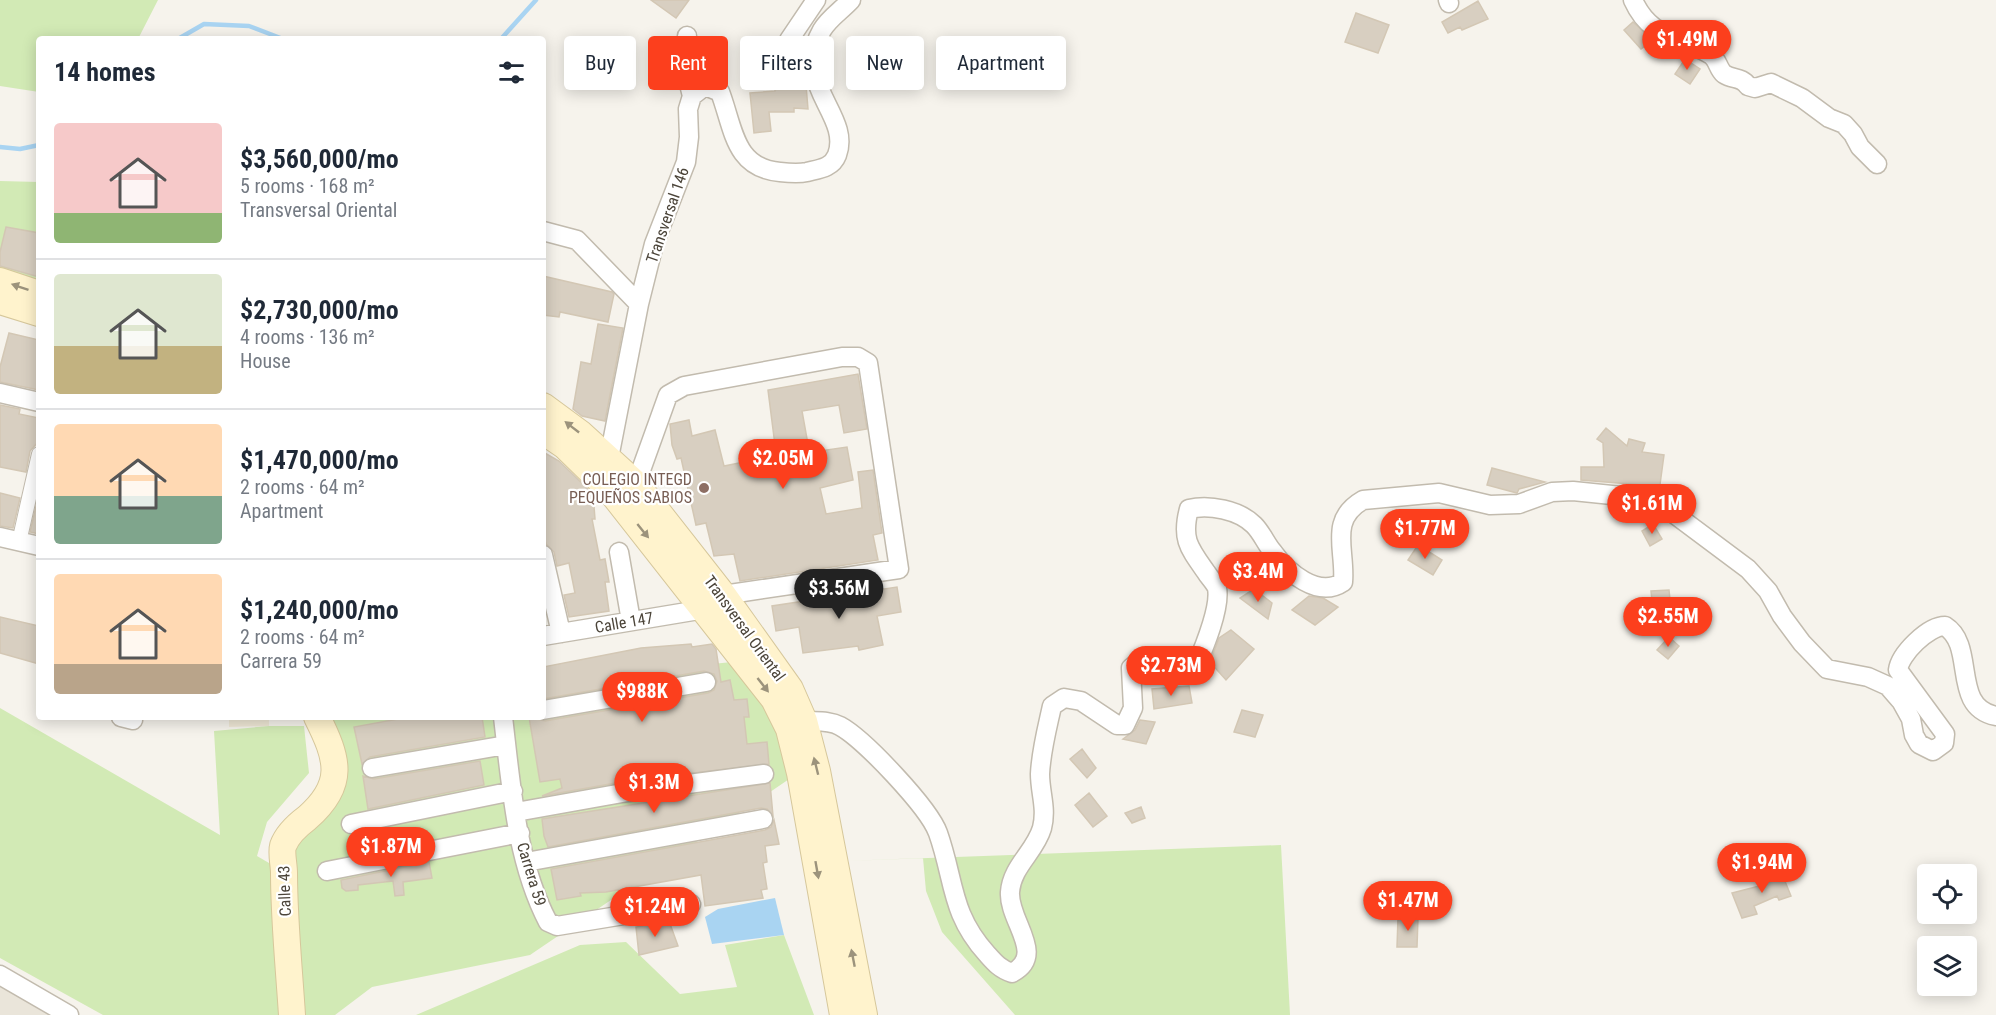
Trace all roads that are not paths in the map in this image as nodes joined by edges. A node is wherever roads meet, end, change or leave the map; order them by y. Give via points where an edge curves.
1 (816, 0) edge
2 (851, 0) edge
3 (1633, 0) edge
4 (792, 36) edge
5 (690, 90) edge
6 (692, 96) junction
7 (1877, 164) dead end
8 (546, 232) edge
9 (0, 281) edge
10 (36, 293) edge
11 (0, 301) edge
12 (639, 304) junction
13 (36, 313) edge
14 (0, 393) edge
15 (36, 401) edge
16 (546, 408) edge
17 (546, 433) edge
18 (609, 458) junction
19 (36, 467) edge
20 (636, 484) junction
21 (0, 537) edge
22 (19, 542) junction
23 (36, 545) edge
24 (619, 552) dead end
25 (546, 581) edge
26 (714, 602) junction
27 (631, 621) junction
28 (552, 634) edge
29 (706, 682) dead end
30 (546, 709) edge
31 (1996, 716) edge
32 (318, 720) edge
33 (503, 720) edge
34 (804, 722) junction
35 (506, 745) junction
36 (372, 768) dead end
37 (764, 774) dead end
38 (513, 791) junction
39 (516, 812) junction
40 (763, 819) dead end
41 (351, 824) dead end
42 (520, 833) junction
43 (526, 862) junction
44 (327, 871) dead end
45 (692, 904) dead end
46 (0, 975) edge
47 (69, 1015) edge
48 (292, 1015) edge
49 (843, 1015) edge
50 (864, 1015) edge

1 - 4 street
2 - 6 street via 822,30 814,53 812,67 818,90 833,117 839,141 837,156 827,167 790,173 765,171 752,165 739,147 720,92 705,86
3 - 7 street via 1646,21 1666,36 1712,56 1723,73 1755,88 1771,83 1783,88 1844,124
5 - 6 street, Transversal 146
6 - 12 street, Transversal 146 via 686,162 654,244
8 - 12 street via 577,240
10 -> 9 main road
11 - 13 main road
12 - 18 street, Transversal 146
14 - 15 street
18 -> 16 main road, Transversal Oriental
17 -> 26 main road, Transversal Oriental via 590,468
18 - 20 main road, Transversal Oriental
19 - 22 street
20 - 26 main road, Transversal Oriental
20 - 26 street, Calle 147 via 668,395 684,386 842,357 858,357 868,363 899,569
21 - 22 street
22 - 23 street
24 - 27 street
25 - 28 street
26 - 27 street, Calle 147
26 - 34 main road, Transversal Oriental via 776,666
26 -> 49 main road, Transversal Oriental via 789,729
27 - 28 street, Calle 147
29 - 30 street
31 - 34 street via 1986,714 1968,693 1963,658 1952,631 1945,626 1932,630 1909,650 1898,670 1945,734 1938,749 1928,750 1919,744 1906,710 1888,686 1868,677 1827,669 1802,643 1768,591 1748,569 1661,504 1641,498 1573,491 1552,492 1519,504 1490,505 1439,493 1363,500 1352,506 1341,527 1343,582 1331,587 1301,579 1273,553 1256,526 1245,518 1203,505 1189,509 1186,544 1217,587 1205,645 1195,669 1166,670 1137,663 1131,668 1133,708 1125,725 1117,725 1082,701 1064,698 1052,706 1041,755 1040,778 1046,808 1041,831 1012,877 1009,895 1028,951 1022,968 1012,973 1001,970 961,919 938,832 926,811 877,756 850,733 827,722
32 - 48 main road, Calle 43 via 328,740 336,773 326,798 283,846
33 - 35 street, Carrera 59
50 -> 34 main road, Transversal Oriental
35 - 36 street
35 - 38 street, Carrera 59
37 - 39 street
38 - 39 street, Carrera 59
38 - 41 street
39 - 42 street, Carrera 59
40 - 43 street
42 - 43 street, Carrera 59
42 - 44 street
43 - 45 street, Carrera 59 via 548,922 557,926
46 - 47 street

